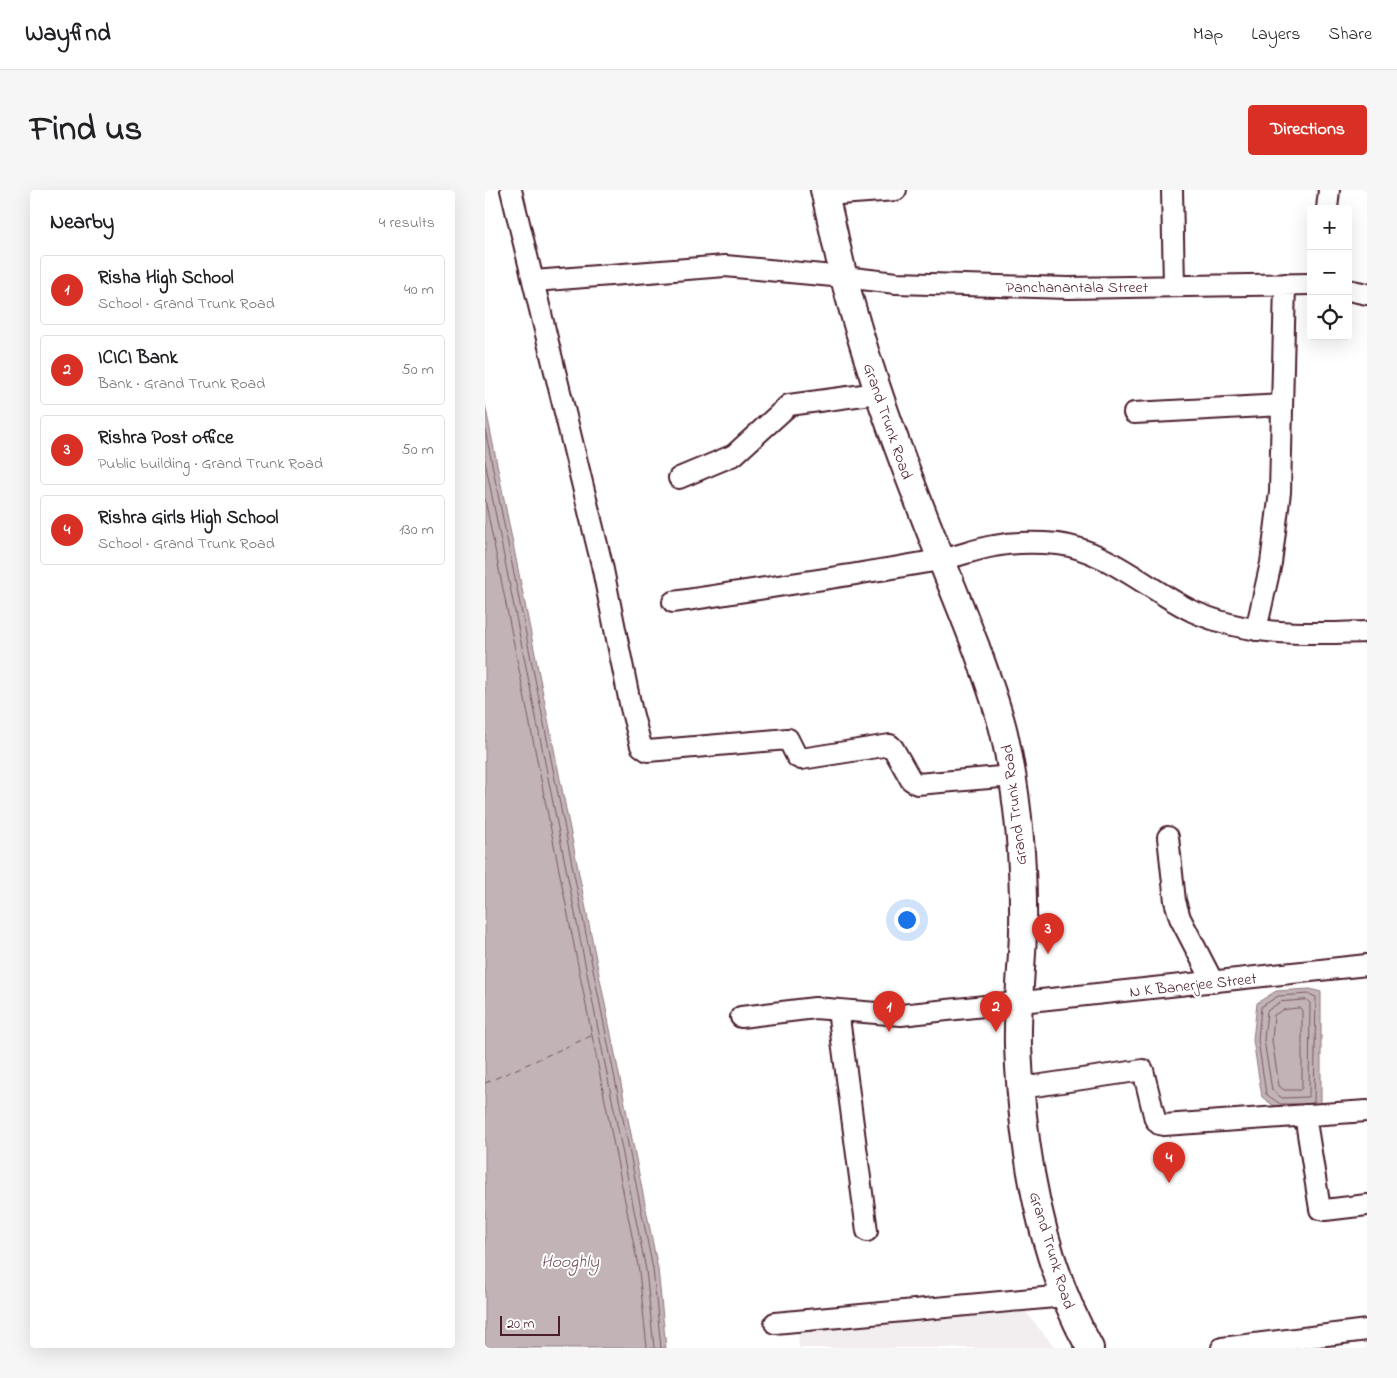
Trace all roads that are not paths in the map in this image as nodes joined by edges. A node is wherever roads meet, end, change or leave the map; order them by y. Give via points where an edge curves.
1 (511, 190) edge
2 (889, 190) edge
3 (896, 190) edge
4 (1171, 190) edge
5 (1329, 190) edge
6 (825, 193) edge
7 (1327, 205) edge
8 (844, 277) junction
9 (534, 281) junction
10 (1285, 284) junction
11 (1307, 284) edge
12 (1174, 285) junction
13 (1352, 291) edge
14 (1367, 294) edge
15 (878, 393) junction
16 (1281, 404) junction
17 (1134, 413) dead end
18 (679, 478) dead end
19 (941, 560) junction
20 (673, 602) dead end
21 (1256, 630) junction
22 (1367, 632) edge
23 (1013, 776) junction
24 (1168, 838) dead end
25 (1367, 964) edge
26 (1213, 982) junction
27 (1018, 1003) junction
28 (838, 1010) junction
29 (741, 1017) dead end
30 (1021, 1088) junction
31 (1367, 1111) edge
32 (1305, 1115) junction
33 (1367, 1205) edge
34 (867, 1231) dead end
35 (1065, 1296) junction
36 (775, 1323) dead end
37 (1367, 1330) edge
38 (1090, 1348) edge
39 (1222, 1348) edge

1 - 9 street
2 - 3 street
2 - 6 street
4 - 12 street
5 - 7 street
6 - 8 main road, Grand Trunk Road
8 - 9 street, Panchanantala Street via 725,266
8 - 12 street, Panchanantala Street via 896,283 1039,287
8 - 15 main road, Grand Trunk Road
9 - 23 street via 643,749 669,750 788,739 801,759 888,745 917,784
10 - 11 street, Panchanantala Street
10 - 12 street, Panchanantala Street
10 - 16 street
13 - 14 street
15 - 18 street via 789,405 734,455
15 - 19 main road, Grand Trunk Road
16 - 17 street
16 - 21 street via 1279,501 1271,563
19 - 20 street
19 - 21 street via 994,546 1027,542 1060,544 1102,558 1191,610 1214,620
19 - 23 main road, Grand Trunk Road via 989,682
21 - 22 street via 1290,634
23 - 27 main road, Grand Trunk Road via 1023,930
24 - 26 street via 1179,918
25 - 26 street, N K Banerjee Street
26 - 27 street, N K Banerjee Street
27 - 28 street, N K Banerjee Street via 901,1015
27 - 30 main road, Grand Trunk Road
28 - 29 street, N K Banerjee Street via 815,1008
28 - 34 street
30 - 32 street via 1140,1069 1145,1072 1155,1119 1159,1124
30 - 35 main road, Grand Trunk Road via 1032,1183
31 - 32 street
32 - 33 street via 1320,1209
35 - 36 street
35 - 38 main road, Grand Trunk Road
37 - 39 street

